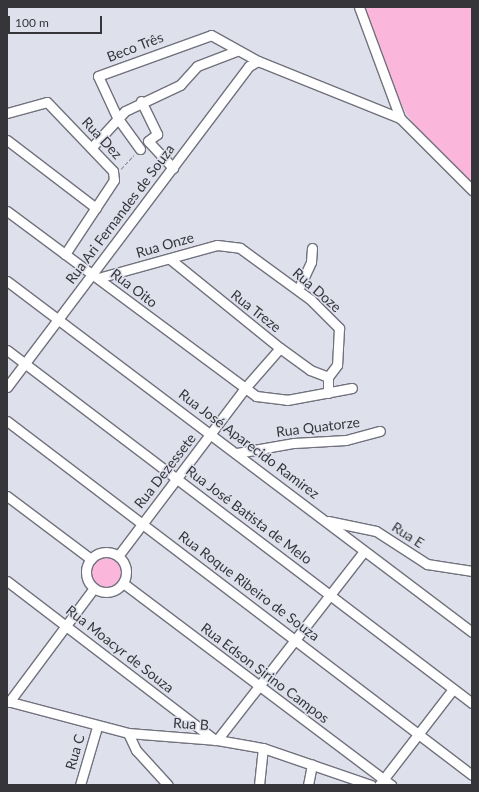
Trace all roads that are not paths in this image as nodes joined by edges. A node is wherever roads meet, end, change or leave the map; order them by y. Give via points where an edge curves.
1 (359, 7) edge
2 (236, 51) junction
3 (258, 61) junction
4 (141, 101) junction
5 (7, 112) edge
6 (117, 117) junction
7 (400, 118) junction
8 (7, 140) edge
9 (92, 147) junction
10 (140, 149) road end
11 (173, 168) junction
12 (472, 190) edge
13 (96, 208) junction
14 (8, 214) edge
15 (240, 248) joint
16 (312, 248) dead end
17 (65, 254) junction
18 (170, 259) junction
19 (95, 276) junction
20 (7, 281) edge
21 (298, 290) junction
22 (59, 318) junction
23 (280, 348) junction
24 (7, 350) edge
25 (25, 363) junction
26 (328, 377) junction
27 (7, 387) edge
28 (244, 388) junction
29 (352, 388) dead end
30 (328, 394) junction
31 (7, 421) edge
32 (380, 431) dead end
33 (211, 433) junction
34 (236, 453) junction
35 (176, 478) junction
36 (7, 496) edge
37 (328, 521) junction
38 (142, 523) junction
39 (364, 551) junction
40 (118, 556) junction
41 (91, 559) junction
42 (472, 571) edge
43 (7, 581) edge
44 (123, 583) junction
45 (94, 588) junction
46 (332, 594) junction
47 (66, 625) junction
48 (472, 632) edge
49 (296, 638) junction
50 (260, 687) junction
51 (453, 689) junction
52 (8, 701) edge
53 (472, 704) edge
54 (97, 727) junction
55 (418, 731) junction
56 (128, 733) junction
57 (216, 740) junction
58 (263, 748) junction
59 (312, 764) junction
60 (472, 775) edge
61 (381, 782) edge
62 (80, 785) edge
63 (168, 785) edge
64 (259, 785) edge
65 (308, 785) edge
66 (371, 785) edge
67 (391, 785) edge

1 - 7 street
2 - 3 street, Beco Três
2 - 4 street via 197,66 180,86
2 - 6 street, Beco Três via 226,40 202,36 98,76
3 - 7 street, Beco Três
3 - 11 street, Rua Ari Fernandes de Souza via 249,66
4 - 6 street
4 - 11 street via 157,134 148,141
5 - 9 street, Rua Dez via 47,102
6 - 9 street
6 - 10 street, Beco Três
7 - 12 street
8 - 13 street
9 - 13 street, Rua Dez via 115,175
11 - 19 street, Rua Ari Fernandes de Souza
13 - 17 street, Rua Dez
14 - 17 street, Rua Oito
15 - 18 street, Rua Onze via 224,243
15 - 21 street, Rua Doze
16 - 21 street via 311,262
17 - 19 street, Rua Oito
18 - 19 street, Rua Onze
18 - 23 street, Rua Treze
19 - 22 street, Rua Ari Fernandes de Souza
19 - 28 street, Rua Oito
20 - 22 street, Rua José Aparecido Ramirez
21 - 26 street, Rua Doze via 339,328 337,365
22 - 25 street, Rua Ari Fernandes de Souza
22 - 33 street, Rua José Aparecido Ramirez
23 - 26 street, Rua Treze via 310,370
23 - 28 street, Rua Dezessete
24 - 25 street, Rua José Batista de Melo
25 - 27 street, Rua Ari Fernandes de Souza
25 - 35 street, Rua José Batista de Melo
26 - 30 street, Rua Doze
28 - 30 street via 268,400
28 - 33 street, Rua Dezessete
29 - 30 street
31 - 38 street, Rua Roque Ribeiro de Souza
32 - 34 street, Rua Quatorze via 346,440 294,443
33 - 34 street, Rua José Aparecido Ramirez
33 - 35 street, Rua Dezessete
34 - 37 street, Rua José Aparecido Ramirez
35 - 38 street, Rua Dezessete
35 - 46 street, Rua José Batista de Melo
36 - 41 street
37 - 39 street, Rua José Aparecido Ramirez
37 - 42 street, Rua E via 376,531 427,564
38 - 40 street, Rua Dezessete
38 - 49 street, Rua Roque Ribeiro de Souza
39 - 46 street
39 - 48 street, Rua José Aparecido Ramirez
40 - 41 street via 101,553
40 - 44 street via 126,572
41 - 45 street via 87,577
43 - 47 street, Rua Moacyr de Souza
44 - 45 street via 113,591
44 - 50 street, Rua Edson Sirino Campos
45 - 47 street
46 - 49 street
46 - 51 street, Rua José Batista de Melo
47 - 52 street
47 - 57 street, Rua Moacyr de Souza
49 - 50 street
49 - 55 street, Rua Roque Ribeiro de Souza
50 - 57 street
50 - 61 street, Rua Edson Sirino Campos
51 - 53 street, Rua José Batista de Melo
51 - 55 street
52 - 54 street, Rua B
54 - 56 street, Rua B
54 - 62 street, Rua C
55 - 60 street, Rua Roque Ribeiro de Souza
55 - 61 street
56 - 57 street, Rua B
56 - 63 street via 136,750
57 - 58 street, Rua B
58 - 59 street, Rua B
58 - 64 street
59 - 65 street
59 - 66 street, Rua B
61 - 67 street, Rua Edson Sirino Campos

